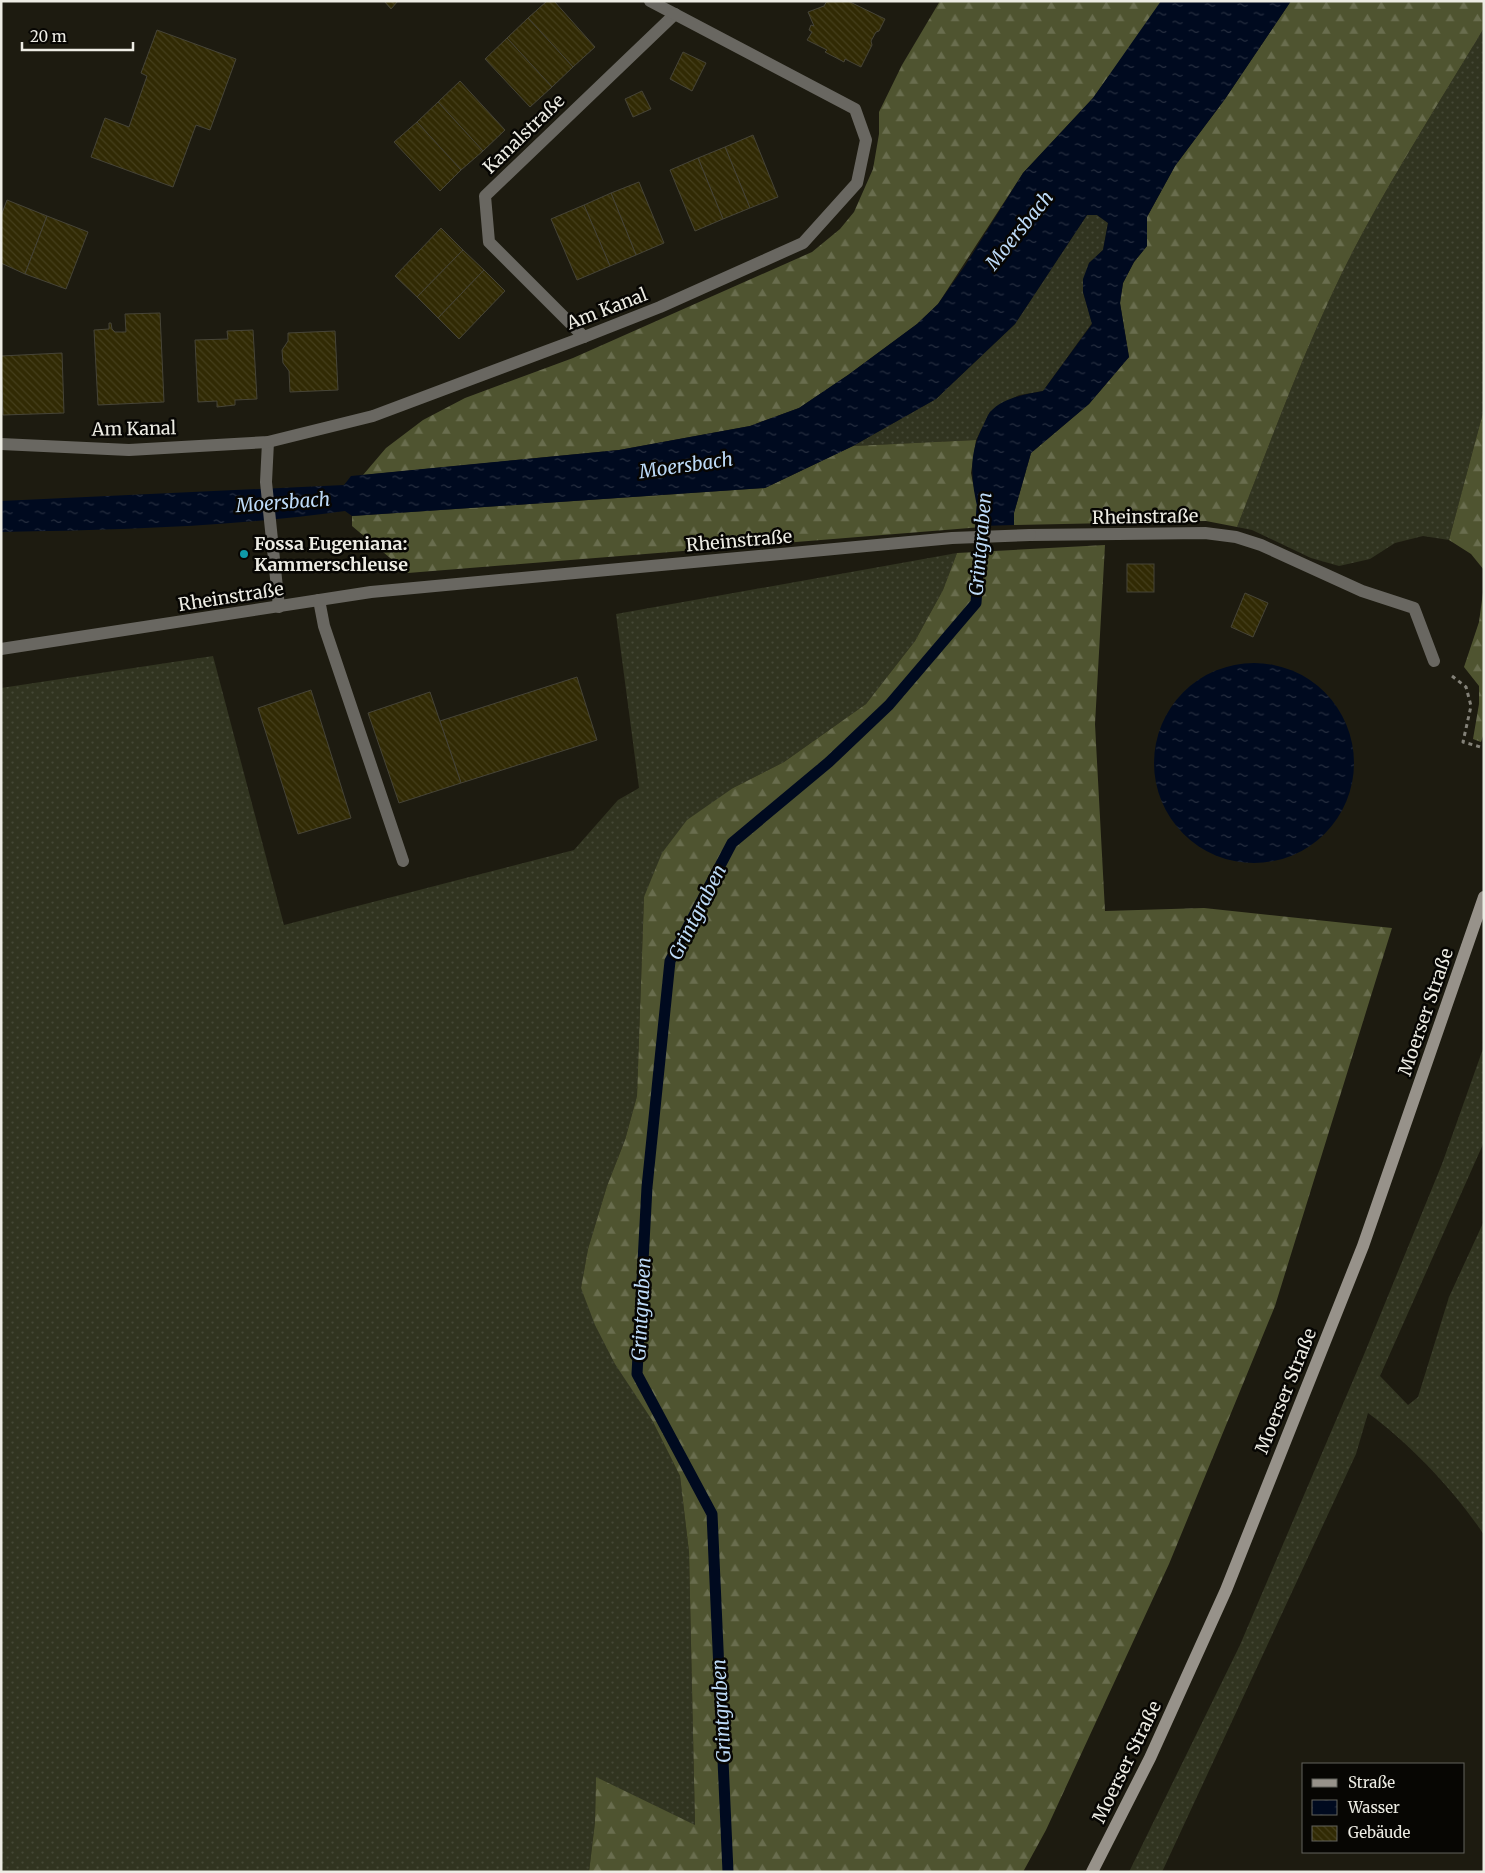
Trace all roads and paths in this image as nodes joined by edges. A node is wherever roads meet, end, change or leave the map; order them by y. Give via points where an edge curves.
1 (650, 1) edge
2 (675, 14) junction
3 (584, 337) junction
4 (268, 442) junction
5 (1, 444) edge
6 (319, 600) junction
7 (279, 606) junction
8 (1, 650) edge
9 (1434, 662) joint
10 (1484, 748) edge
11 (403, 861) dead end
12 (1484, 897) edge
13 (1482, 910) edge
14 (1092, 1872) edge

1 - 2 street
2 - 3 street, Kanalstraße via 486,196 489,242
2 - 3 street, Am Kanal via 855,109 866,140 857,183 803,243
3 - 4 street, Am Kanal via 372,416
4 - 5 street, Am Kanal via 129,450
4 - 7 street via 266,482
6 - 7 street, Rheinstraße
6 - 9 street, Rheinstraße via 371,592 952,538 1205,533 1236,537 1261,545 1362,591 1414,608
6 - 11 street via 324,626
7 - 8 street, Rheinstraße
9 - 10 path via 1466,687 1471,706 1463,742
12 - 13 main road, Moerser Straße
13 - 14 main road, Moerser Straße via 1363,1246 1226,1590 1150,1758

